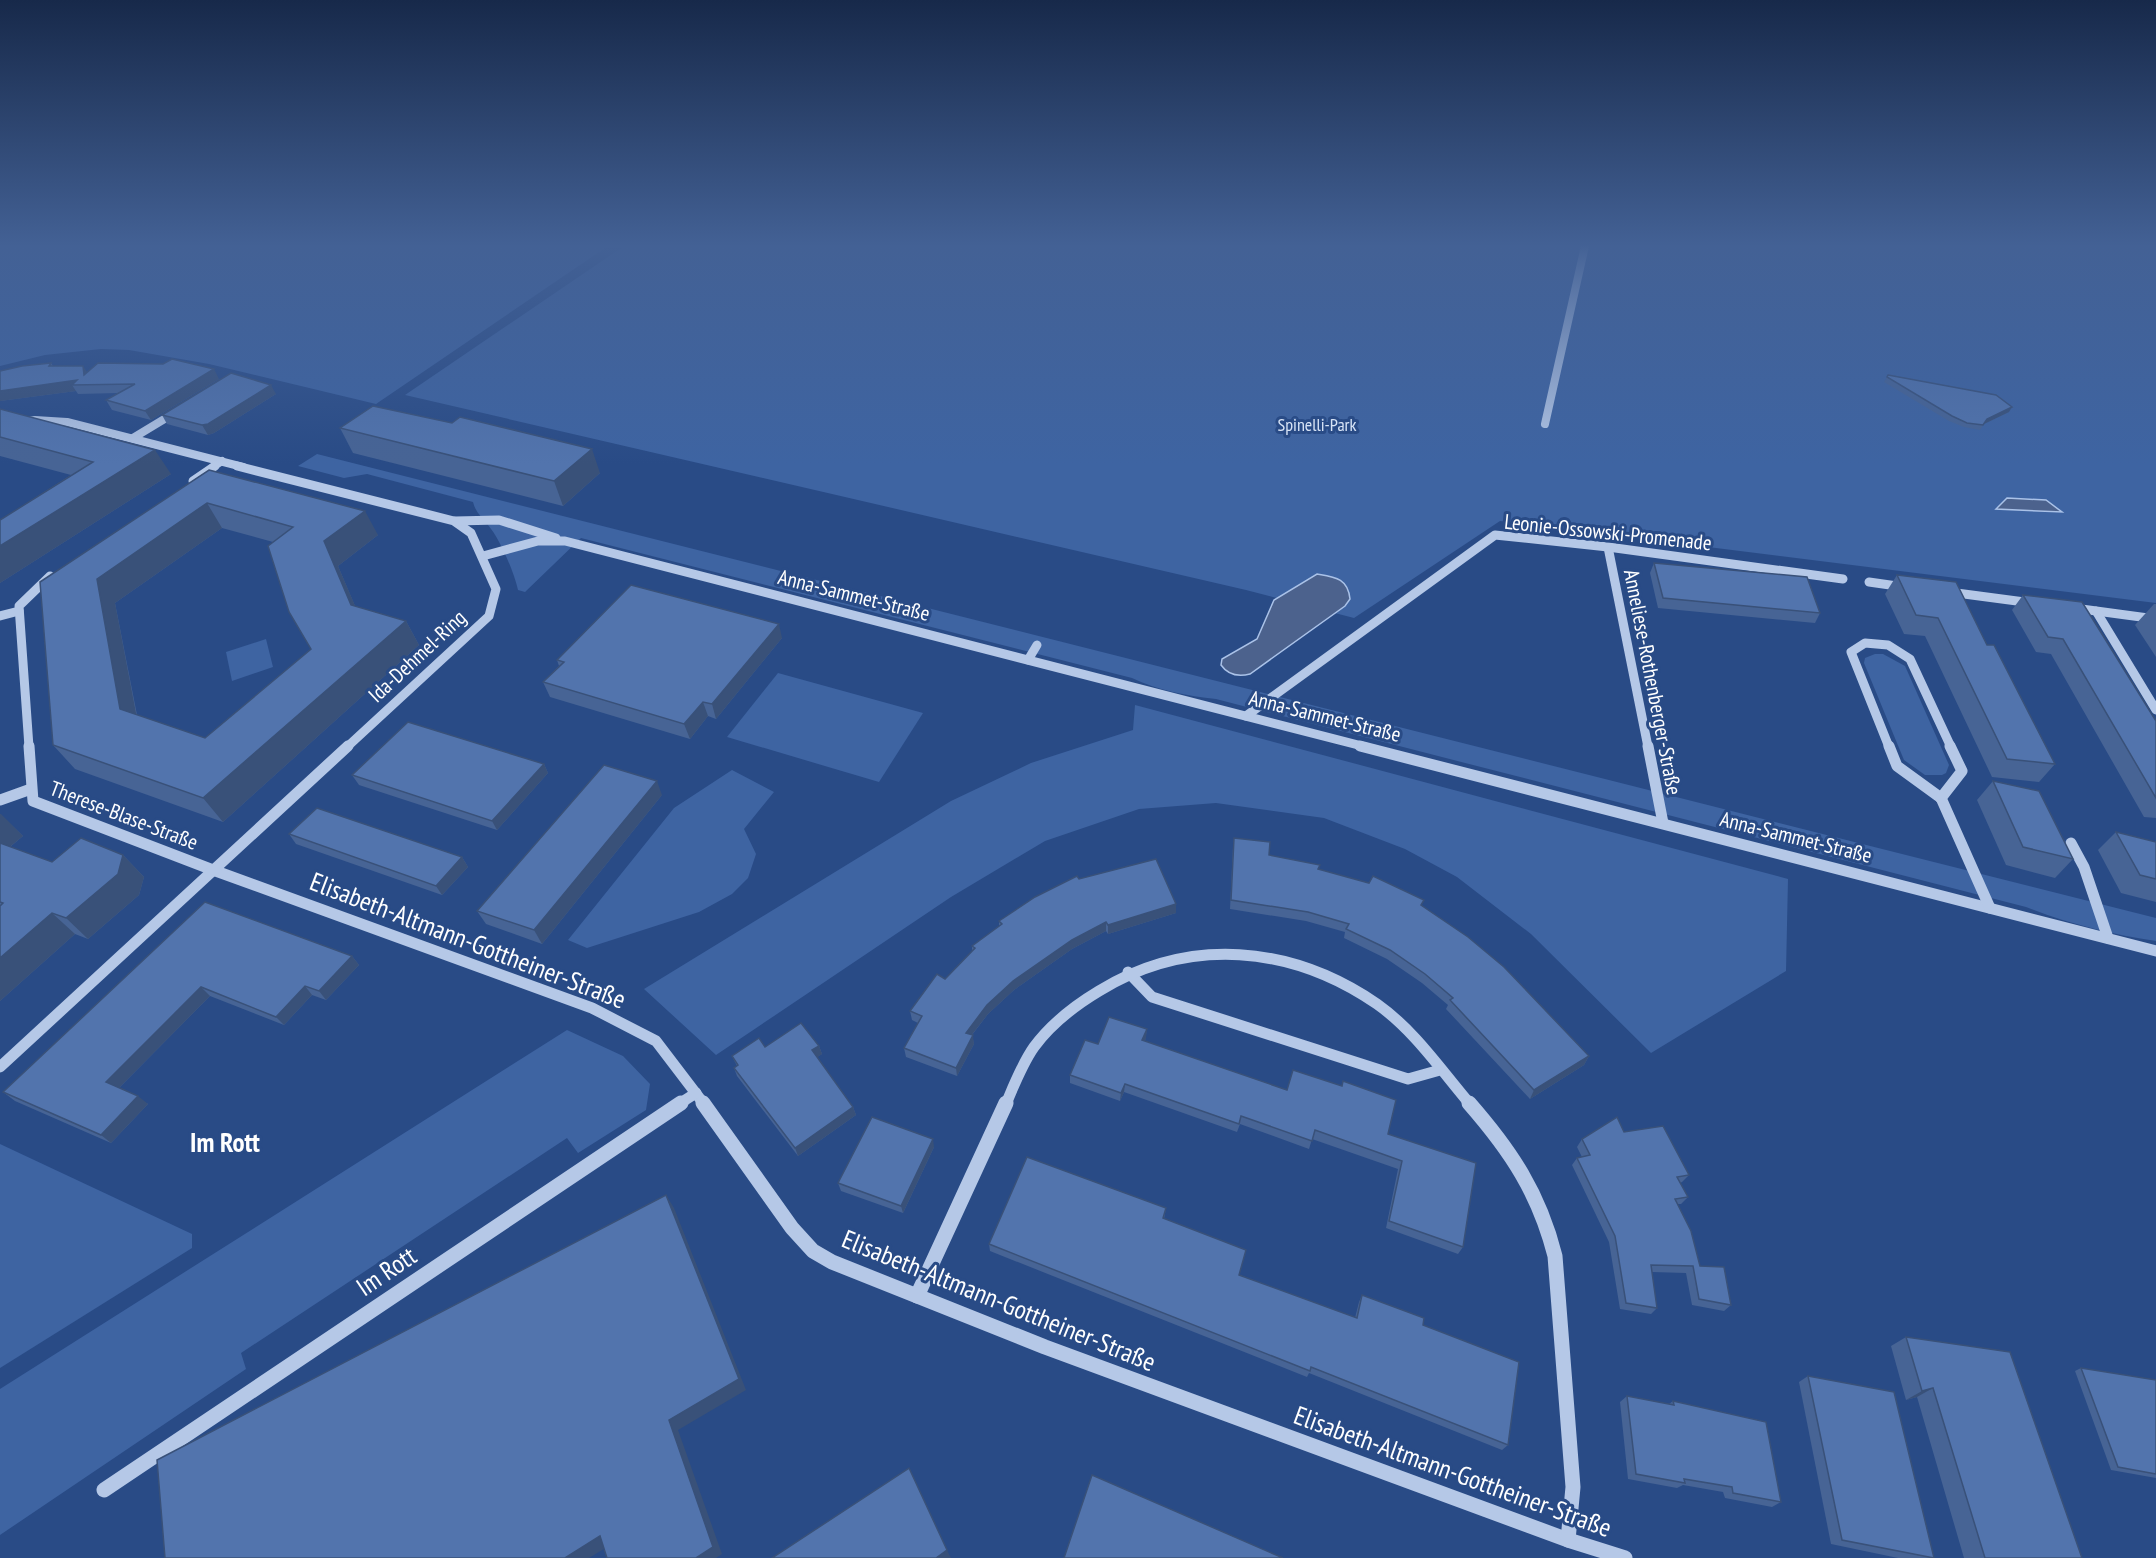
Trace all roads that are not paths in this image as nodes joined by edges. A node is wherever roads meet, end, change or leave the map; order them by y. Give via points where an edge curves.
1 (1569, 319) edge
2 (182, 408) edge
3 (1545, 424) dead end
4 (0, 425) edge
5 (132, 438) junction
6 (222, 460) junction
7 (187, 484) edge
8 (454, 521) junction
9 (565, 541) junction
10 (1608, 547) junction
11 (483, 556) junction
12 (64, 567) edge
13 (1842, 579) dead end
14 (1869, 582) dead end
15 (1918, 589) edge
16 (1941, 591) edge
17 (2044, 604) edge
18 (2067, 607) edge
19 (19, 611) junction
20 (2096, 611) junction
21 (0, 616) edge
22 (2156, 619) edge
23 (1037, 645) dead end
24 (1028, 660) junction
25 (2156, 710) edge
26 (1246, 716) junction
27 (31, 789) junction
28 (1941, 798) junction
29 (0, 800) edge
30 (1663, 824) junction
31 (2071, 843) dead end
32 (213, 870) junction
33 (1990, 908) junction
34 (2108, 938) junction
35 (2156, 951) edge
36 (1128, 972) junction
37 (0, 1067) edge
38 (1440, 1070) junction
39 (696, 1093) junction
40 (916, 1296) junction
41 (104, 1490) dead end
42 (1568, 1540) junction
43 (1625, 1558) edge

1 - 3 street
2 - 5 street
4 - 5 street, Ida-Dehmel-Ring via 35,420 67,422
5 - 6 street, Ida-Dehmel-Ring
6 - 7 street
6 - 8 street, Ida-Dehmel-Ring
8 - 9 street via 499,520
8 - 11 street, Ida-Dehmel-Ring via 471,533
9 - 11 street, Anna-Sammet-Straße via 538,541
9 - 24 street, Anna-Sammet-Straße
10 - 13 street, Leonie-Ossowski-Promenade
10 - 26 street, Leonie-Ossowski-Promenade via 1495,535
10 - 30 street, Anneliese-Rothenberger-Straße
11 - 32 street, Ida-Dehmel-Ring via 496,589 489,616
12 - 19 street via 44,580 19,606
14 - 15 street
16 - 17 street
18 - 20 street
19 - 21 street
19 - 27 street, Therese-Blase-Straße
20 - 22 street
20 - 25 street
23 - 24 street
24 - 26 street, Anna-Sammet-Straße
26 - 30 street, Anna-Sammet-Straße
27 - 29 street, Therese-Blase-Straße
27 - 32 street, Therese-Blase-Straße via 33,801
28 - 28 street via 1962,771 1910,659 1888,645 1865,643 1851,652 1897,766
28 - 33 street
30 - 33 street, Anna-Sammet-Straße
31 - 34 street via 2084,867
32 - 37 street, Ida-Dehmel-Ring
32 - 39 street, Elisabeth-Altmann-Gottheiner-Straße via 592,1008 656,1041
33 - 34 street, Anna-Sammet-Straße
34 - 35 street, Anna-Sammet-Straße
36 - 38 street via 1152,997 1408,1079
36 - 38 street via 1210,953 1245,953 1300,963 1380,1006
36 - 40 street via 1076,1006 1033,1047
38 - 42 street via 1522,1170 1540,1202 1550,1231 1573,1487
39 - 40 street, Elisabeth-Altmann-Gottheiner-Straße via 792,1228 813,1251 832,1263
39 - 41 street, Im Rott
40 - 42 street, Elisabeth-Altmann-Gottheiner-Straße
42 - 43 street, Elisabeth-Altmann-Gottheiner-Straße

